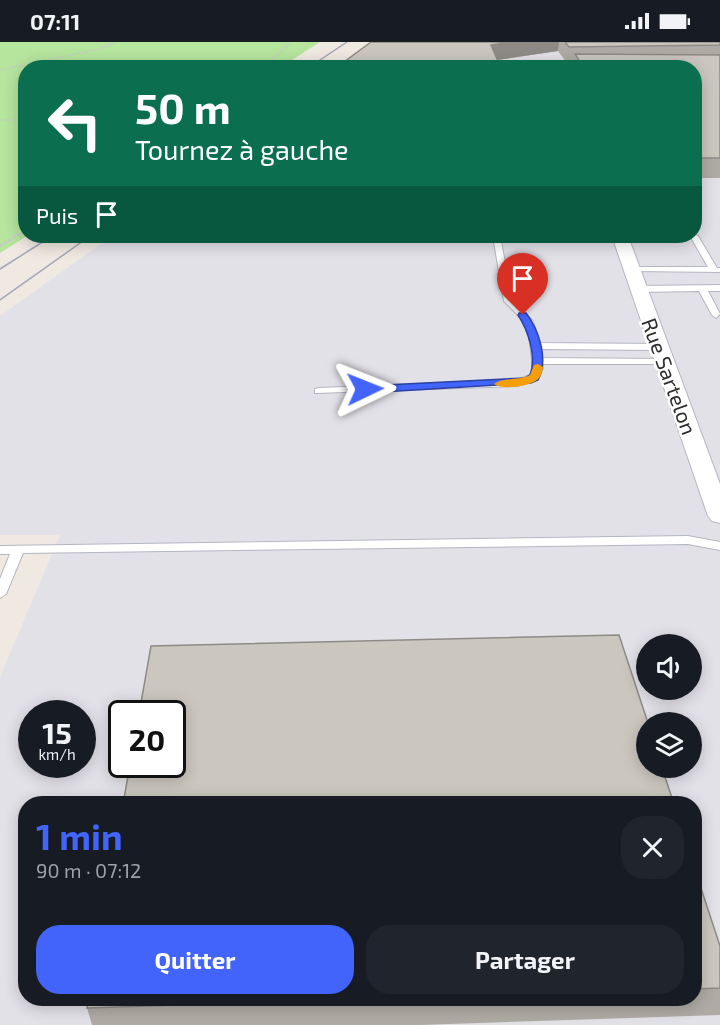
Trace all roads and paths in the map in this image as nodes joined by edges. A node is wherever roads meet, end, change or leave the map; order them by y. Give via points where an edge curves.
1 (116, 42) edge
2 (291, 42) edge
3 (48, 60) edge
4 (272, 60) edge
5 (18, 66) edge
6 (0, 70) edge
7 (0, 120) edge
8 (18, 120) edge
9 (18, 235) edge
10 (497, 243) edge
11 (623, 243) edge
12 (699, 243) edge
13 (0, 246) edge
14 (632, 269) junction
15 (717, 270) edge
16 (702, 288) junction
17 (720, 288) edge
18 (639, 289) junction
19 (717, 315) dead end
20 (534, 346) junction
21 (663, 354) junction
22 (537, 361) junction
23 (319, 391) dead end
24 (720, 516) edge
25 (720, 546) edge
26 (0, 550) edge
27 (18, 550) junction
28 (0, 594) edge

1 - 3 path
2 - 4 path
5 - 6 path
7 - 8 path
9 - 13 path
10 - 20 lane via 508,302 529,321
11 - 14 street, Rue Sartelon
12 - 15 lane
14 - 15 lane
14 - 18 street, Rue Sartelon
16 - 17 lane
16 - 18 lane
16 - 19 lane
18 - 21 street, Rue Sartelon
20 - 21 lane
20 - 22 lane
21 - 22 lane
21 - 24 street, Rue Sartelon
22 - 23 lane via 534,377 517,383
25 - 27 lane via 688,540
26 - 27 lane
27 - 28 lane

